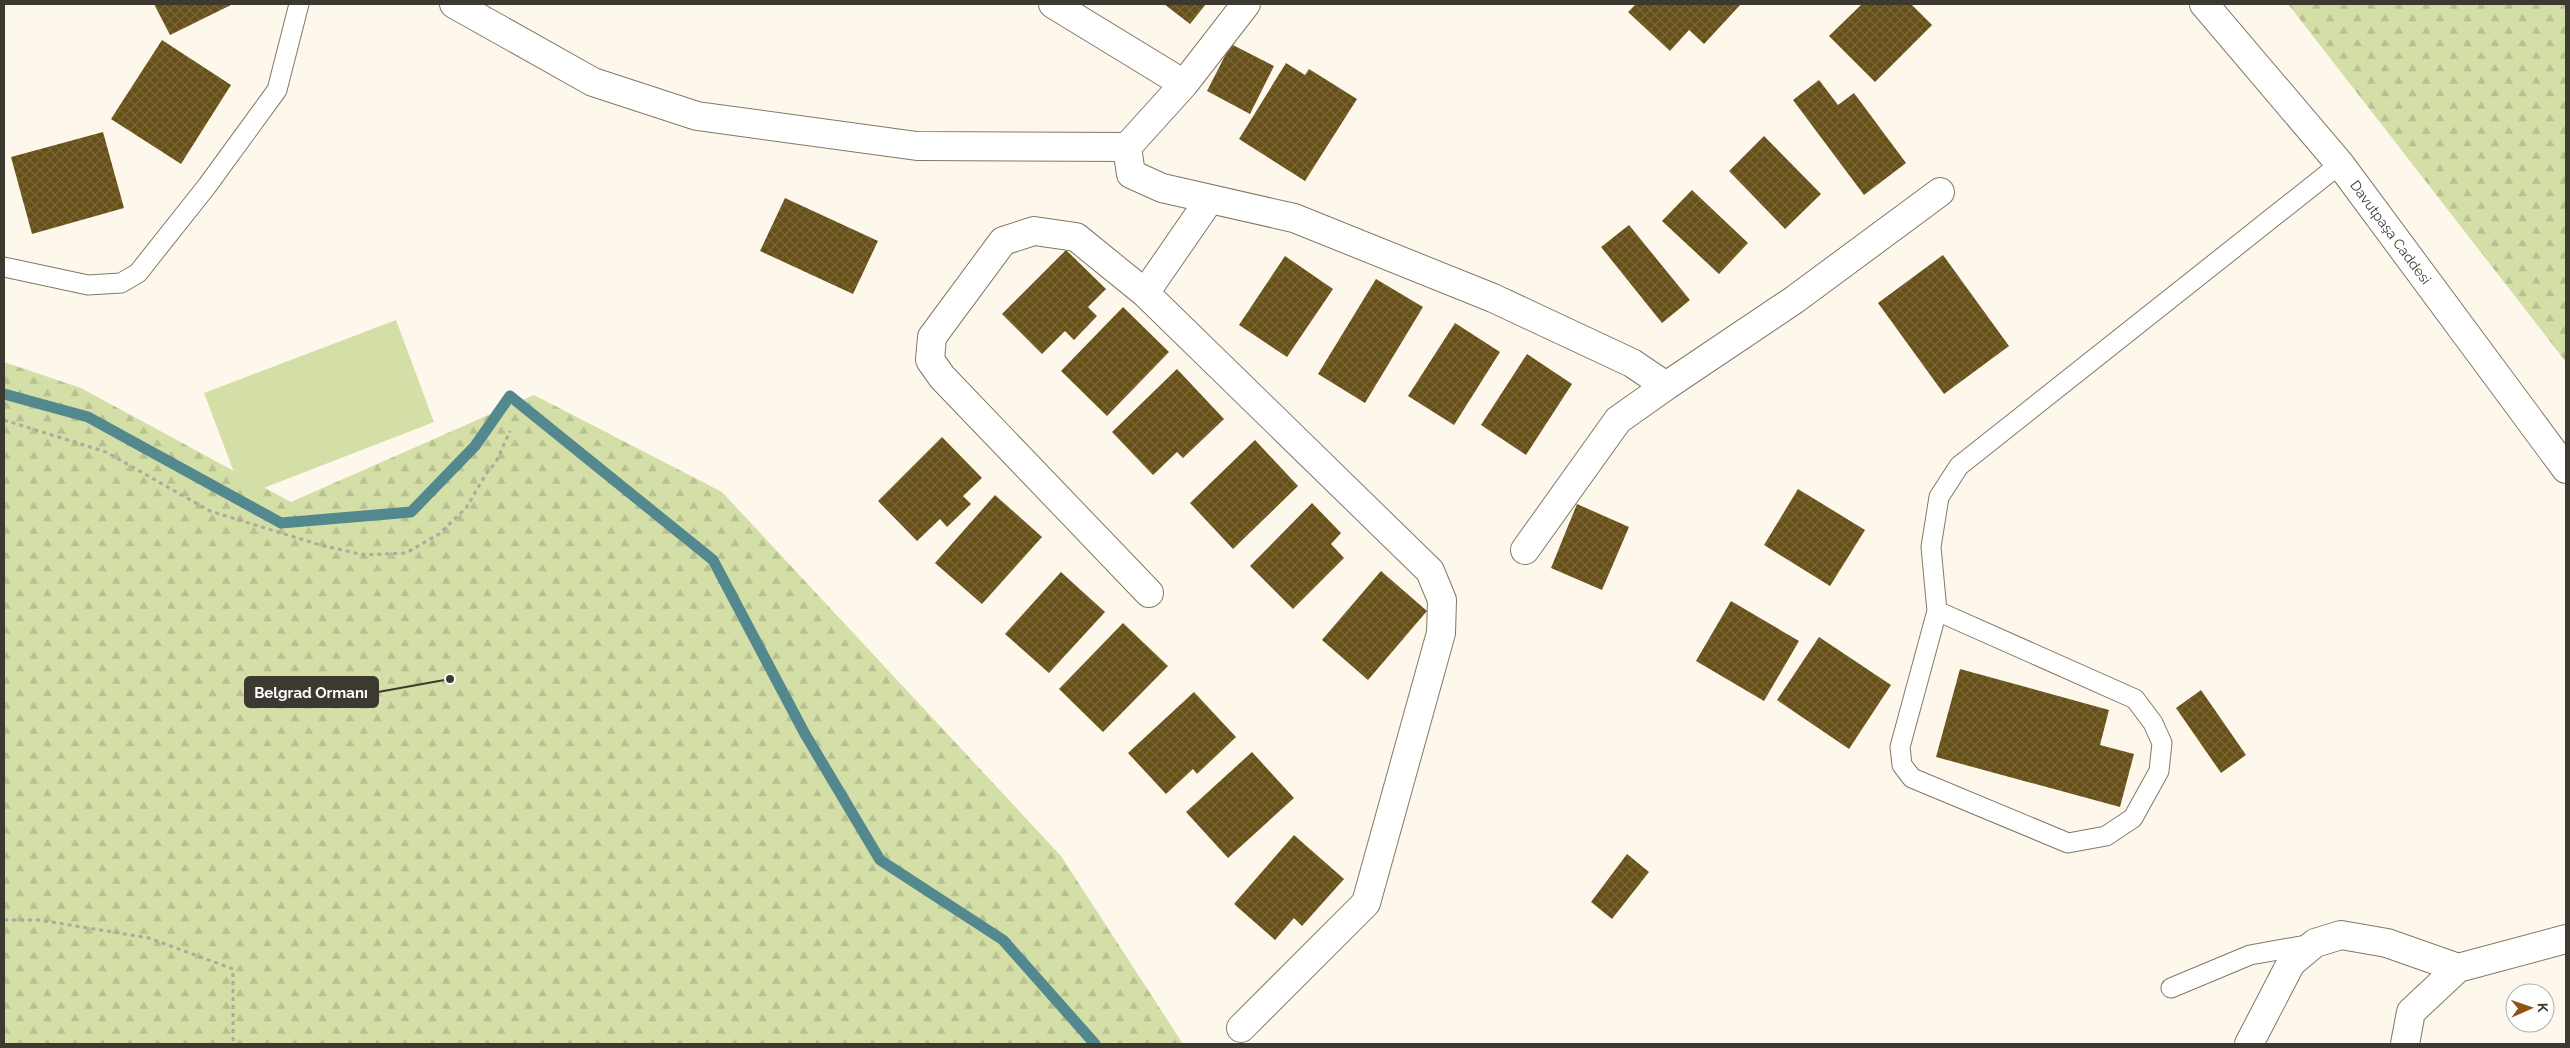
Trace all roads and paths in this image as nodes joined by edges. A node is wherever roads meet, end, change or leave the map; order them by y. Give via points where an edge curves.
1 (299, 4) edge
2 (454, 4) edge
3 (1052, 4) edge
4 (1246, 4) edge
5 (2204, 4) edge
6 (1184, 84) junction
7 (1127, 146) junction
8 (2340, 164) junction
9 (1940, 192) dead end
10 (1210, 199) junction
11 (4, 267) edge
12 (1145, 293) junction
13 (1666, 386) junction
14 (4, 420) edge
15 (510, 431) dead end
16 (2566, 469) edge
17 (1525, 550) dead end
18 (1149, 593) dead end
19 (1937, 610) junction
20 (4, 920) edge
21 (2566, 939) edge
22 (2315, 943) junction
23 (2458, 968) junction
24 (2171, 988) dead end
25 (1241, 1028) dead end
26 (233, 1044) edge
27 (2249, 1044) edge
28 (2406, 1044) edge

1 - 11 lane via 277,90 138,273 121,284 88,285
2 - 7 street via 593,82 697,116 916,146
3 - 6 street
4 - 6 street
5 - 8 street, Davutpaşa Caddesi
6 - 7 street
7 - 10 street via 1131,174 1162,188
8 - 16 street, Davutpaşa Caddesi
8 - 19 lane via 1959,466 1939,497 1931,547
9 - 13 street via 1794,300
10 - 12 street
10 - 13 street via 1294,218 1493,298 1632,363
12 - 18 street via 1076,237 1034,231 1003,241 932,337 930,360
12 - 25 street via 1430,571 1442,600 1441,633 1366,903
13 - 17 street via 1618,420
14 - 15 path via 106,452 210,511 364,555 406,553 439,534 466,508 496,462
19 - 19 lane via 2135,699 2153,723 2162,743 2159,771 2133,818 2106,836 2068,843 1912,778 1902,765 1900,747
20 - 26 path via 39,920 148,938 233,969
21 - 23 street
22 - 23 street via 2341,936 2387,943
22 - 24 lane via 2250,955
22 - 27 street via 2291,963
23 - 28 street via 2411,1012

